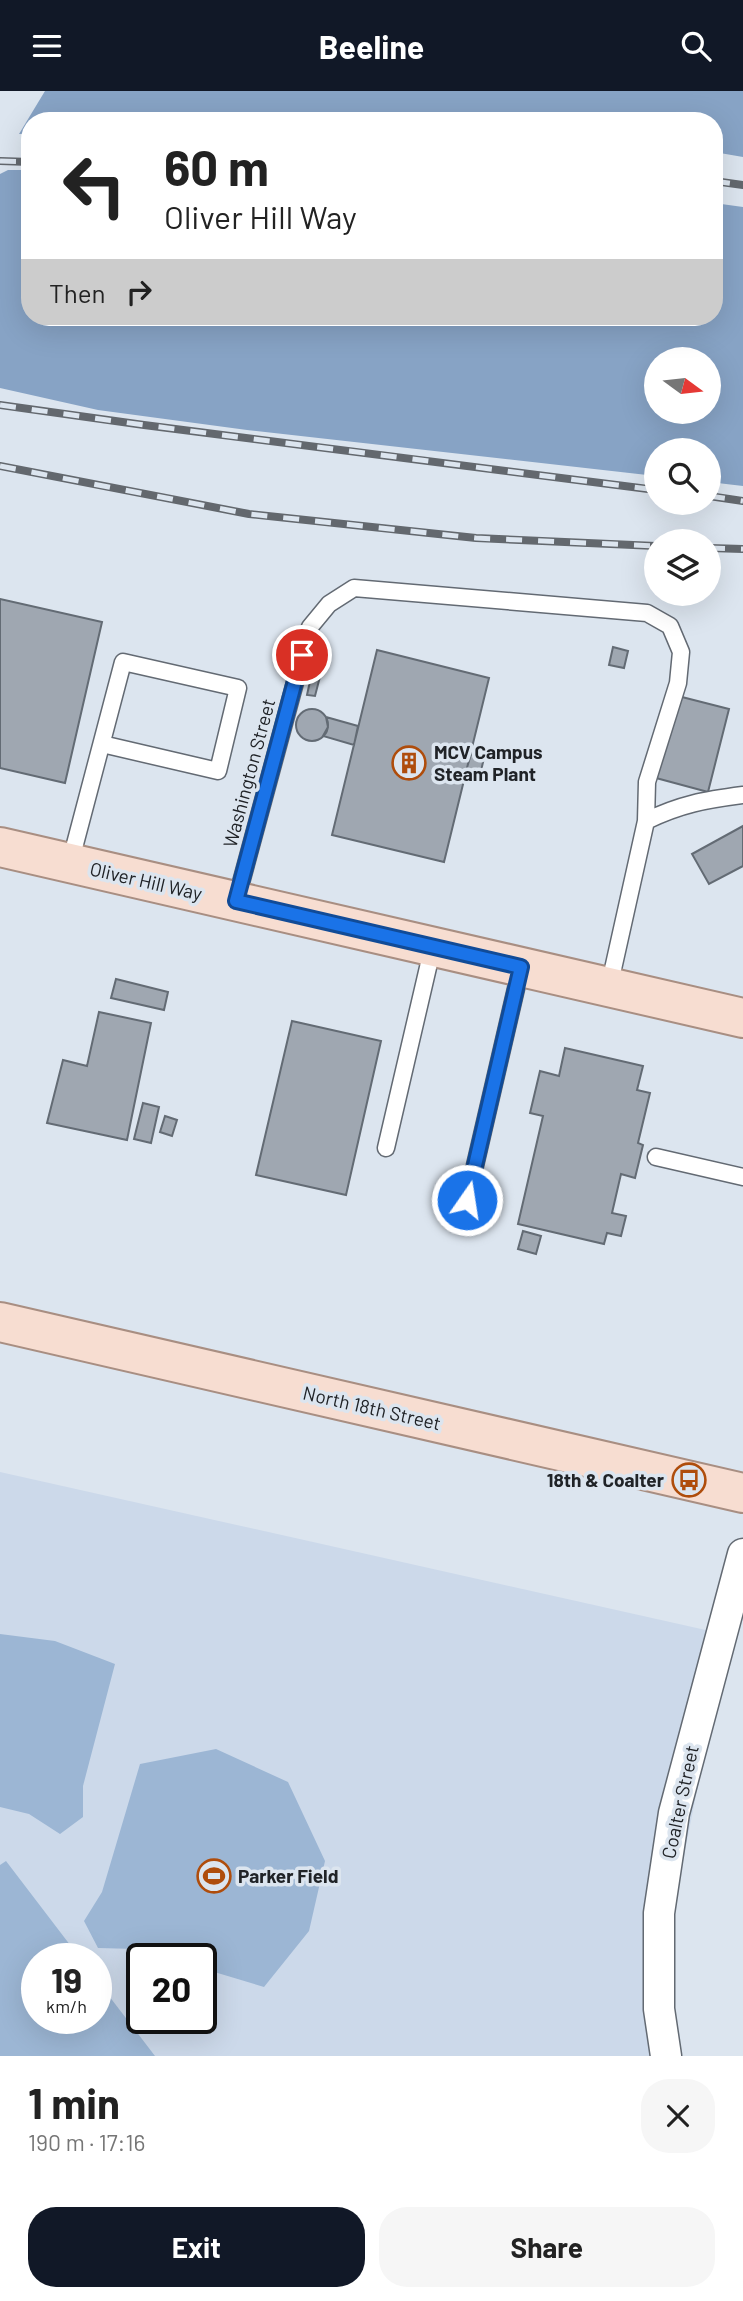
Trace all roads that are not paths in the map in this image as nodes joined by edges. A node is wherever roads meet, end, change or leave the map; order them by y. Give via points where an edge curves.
1 (102, 744) junction
2 (743, 795) edge
3 (646, 821) junction
4 (0, 847) edge
5 (69, 863) junction
6 (236, 901) junction
7 (433, 947) junction
8 (521, 967) junction
9 (609, 987) junction
10 (743, 1018) edge
11 (386, 1148) dead end
12 (656, 1157) dead end
13 (743, 1177) edge
14 (467, 1200) dead end
15 (0, 1322) edge
16 (743, 1493) edge
17 (743, 1554) edge
18 (666, 2056) edge

1 - 1 lane via 218,771 238,688 123,662
1 - 5 lane
2 - 3 lane via 692,802
3 - 6 lane, Washington Street via 647,782 678,683 681,652 670,626 647,613 354,588 329,604 310,627
3 - 9 lane, Washington Street
4 - 5 main road, Oliver Hill Way
5 - 6 main road, Oliver Hill Way
6 - 7 main road, Oliver Hill Way
7 - 8 main road, Oliver Hill Way
7 - 11 lane
8 - 9 main road, Oliver Hill Way
8 - 14 lane
9 - 10 main road, Oliver Hill Way
12 - 13 lane
15 - 16 main road, North 18th Street
17 - 18 street, Coalter Street via 674,1813 659,1913 659,2009

